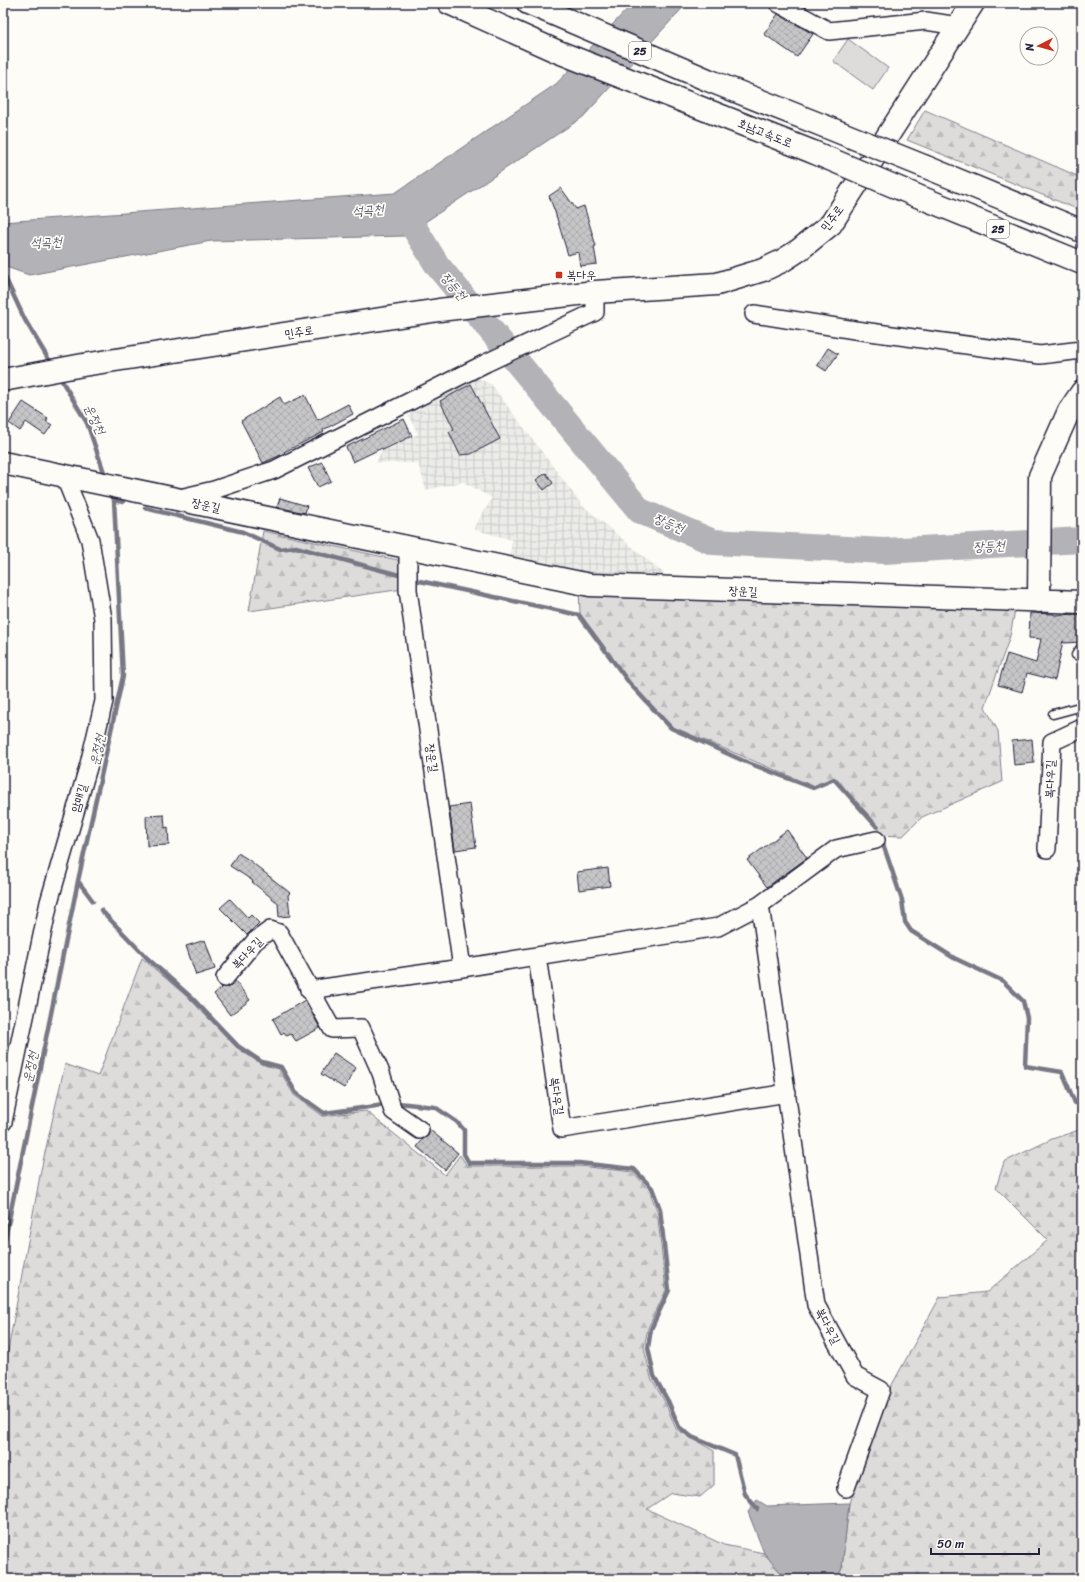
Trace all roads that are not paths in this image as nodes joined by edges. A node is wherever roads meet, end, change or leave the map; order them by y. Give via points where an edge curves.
1 (449, 3) edge
2 (528, 3) edge
3 (778, 3) edge
4 (973, 3) edge
5 (958, 26) junction
6 (1082, 231) edge
7 (1082, 263) edge
8 (595, 292) junction
9 (754, 314) dead end
10 (1082, 350) edge
11 (3, 380) edge
12 (1082, 392) edge
13 (3, 463) edge
14 (72, 478) junction
15 (177, 499) junction
16 (408, 547) junction
17 (1039, 601) junction
18 (1082, 602) edge
19 (1082, 649) edge
20 (1076, 656) dead end
21 (1053, 714) dead end
22 (1082, 717) edge
23 (1082, 728) edge
24 (876, 840) dead end
25 (1047, 849) dead end
26 (760, 905) junction
27 (537, 956) junction
28 (462, 968) junction
29 (225, 978) dead end
30 (309, 990) junction
31 (787, 1093) junction
32 (3, 1122) edge
33 (420, 1130) dead end
34 (846, 1488) dead end

1 - 7 main road, 호남고속도로 / 25, bridge via 556,51 813,152
2 - 6 main road, 25, bridge via 708,80
3 - 5 street via 828,31 926,21
4 - 5 main road, 민주로
5 - 8 main road, 민주로 via 831,224 799,250 763,270 717,284
8 - 11 main road, 민주로 via 439,310 83,365
8 - 15 street via 595,312 486,362 274,470
9 - 10 street via 1040,355
12 - 17 main road via 1069,411 1040,476
13 - 14 main road, 장운길
14 - 15 main road, 장운길
14 - 32 street, 암매길 via 90,540 103,619 104,701 50,902
15 - 16 main road, 장운길
16 - 17 main road, 장운길 via 590,585
16 - 28 street, 장운길 via 408,590
17 - 18 main road, 장운길
19 - 20 lane
21 - 22 lane via 1079,707
23 - 25 street, 복다우길 via 1052,742
24 - 26 street via 836,850
26 - 27 street via 718,927
26 - 31 street, 복다우길
27 - 28 street
27 - 31 street, 복다우길 via 562,1129
28 - 30 street
29 - 30 street, 복다우길 via 255,941 270,930 279,933
30 - 33 street, 복다우길 via 332,1029 361,1028 381,1073 393,1111
31 - 34 street, 복다우길 via 816,1305 855,1376 881,1390

